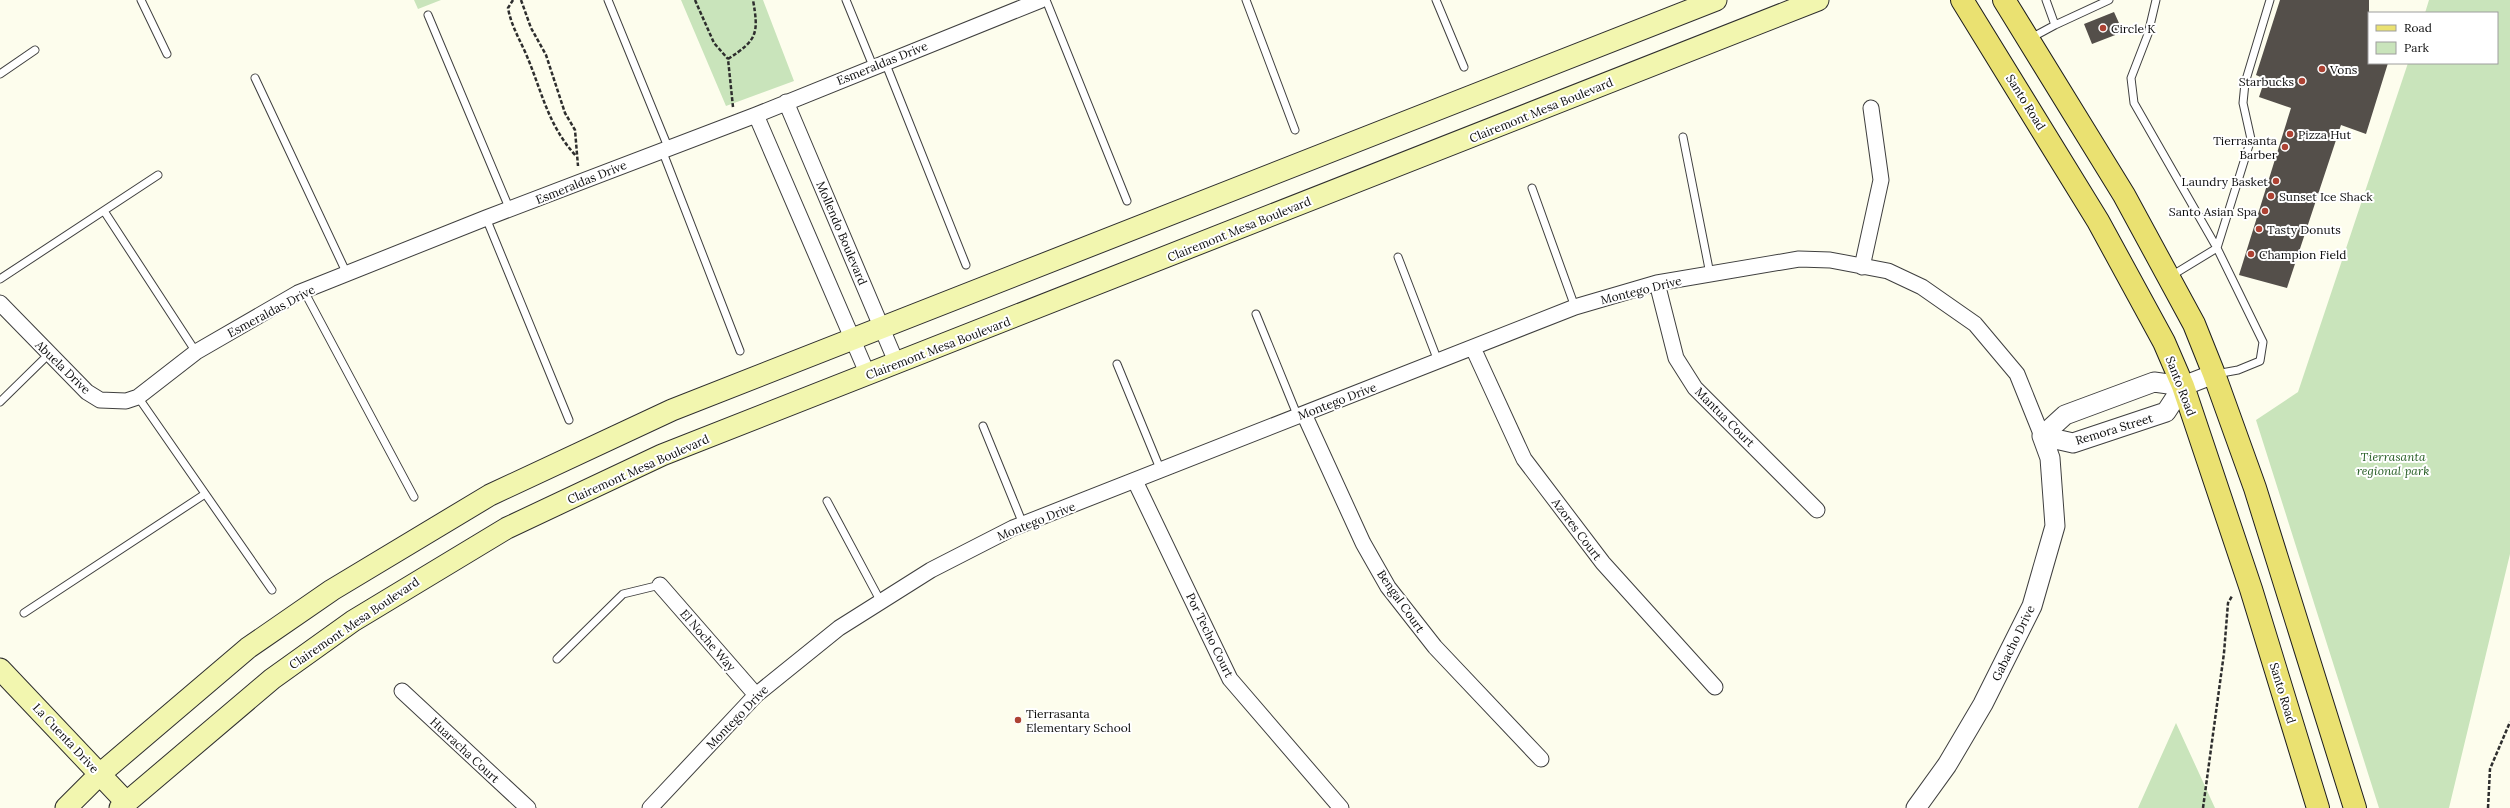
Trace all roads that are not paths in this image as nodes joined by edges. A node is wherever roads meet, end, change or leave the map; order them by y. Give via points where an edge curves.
1 (141, 0) edge
2 (608, 0) edge
3 (846, 0) edge
4 (1038, 0) edge
5 (1246, 0) edge
6 (1436, 0) edge
7 (1716, 0) edge
8 (1818, 0) edge
9 (1962, 0) edge
10 (2004, 0) edge
11 (2046, 0) edge
12 (2109, 0) edge
13 (2156, 0) edge
14 (2270, 0) edge
15 (428, 15) dead end
16 (2055, 25) junction
17 (2029, 39) junction
18 (35, 50) dead end
19 (167, 54) dead end
20 (879, 64) junction
21 (1464, 67) dead end
22 (0, 74) edge
23 (255, 78) dead end
24 (786, 102) junction
25 (1871, 108) dead end
26 (756, 115) junction
27 (1296, 130) dead end
28 (1683, 137) dead end
29 (665, 149) junction
30 (158, 175) dead end
31 (1532, 188) dead end
32 (1127, 201) dead end
33 (510, 210) junction
34 (104, 211) junction
35 (486, 218) junction
36 (2217, 248) junction
37 (1398, 258) dead end
38 (966, 265) dead end
39 (1862, 267) junction
40 (347, 274) junction
41 (1710, 274) junction
42 (2169, 277) junction
43 (0, 279) edge
44 (1658, 283) junction
45 (304, 291) junction
46 (0, 303) edge
47 (1576, 307) junction
48 (1256, 314) dead end
49 (882, 326) junction
50 (853, 338) junction
51 (1473, 348) junction
52 (740, 351) dead end
53 (196, 352) junction
54 (49, 354) junction
55 (1438, 362) junction
56 (897, 364) junction
57 (1117, 364) dead end
58 (2214, 374) junction
59 (868, 375) junction
60 (2183, 386) junction
61 (138, 397) junction
62 (0, 402) edge
63 (1301, 415) junction
64 (569, 420) dead end
65 (983, 426) dead end
66 (2042, 436) junction
67 (1161, 471) junction
68 (1135, 481) junction
69 (205, 494) junction
70 (414, 497) dead end
71 (827, 501) dead end
72 (1817, 510) dead end
73 (1023, 524) junction
74 (660, 585) joint
75 (272, 590) dead end
76 (881, 602) junction
77 (24, 612) dead end
78 (557, 659) dead end
79 (0, 669) edge
80 (1715, 687) dead end
81 (402, 691) dead end
82 (756, 695) junction
83 (1541, 759) dead end
84 (100, 774) junction
85 (126, 806) edge
86 (66, 808) edge
87 (528, 808) edge
88 (650, 808) edge
89 (1342, 808) edge
90 (1916, 808) edge
91 (2318, 808) edge
92 (2355, 808) edge

1 - 19 lane
2 - 29 lane
3 - 20 lane
4 - 20 street, Esmeraldas Drive
4 - 32 lane
5 - 27 lane
6 - 21 lane
7 - 49 main road
8 - 56 main road, Clairemont Mesa Boulevard
9 - 60 main road, Santo Road via 2098,221 2164,342
10 - 17 main road
11 - 16 lane
12 - 16 lane
13 - 36 lane via 2148,34 2131,78 2134,103
14 - 36 lane via 2245,83 2243,103 2251,139
15 - 33 lane
16 - 17 lane
17 - 42 main road via 2124,195
18 - 22 lane
20 - 24 street, Esmeraldas Drive
20 - 38 lane
23 - 40 lane
24 - 26 street, Esmeraldas Drive
24 - 49 street, Mollendo Boulevard
25 - 39 street via 1881,180
26 - 29 street, Esmeraldas Drive
26 - 50 street
28 - 41 lane
29 - 33 street, Esmeraldas Drive
29 - 52 lane
30 - 34 lane
31 - 47 lane
33 - 35 street, Esmeraldas Drive
34 - 43 lane
34 - 53 lane
35 - 40 street, Esmeraldas Drive
35 - 64 lane
36 - 42 lane
36 - 58 lane via 2263,342 2260,361 2238,370
37 - 55 lane
39 - 41 street, Montego Drive via 1830,260 1799,259
39 - 66 street, Montego Drive via 1888,271 1922,287 1975,324 2018,374
40 - 45 street, Esmeraldas Drive
41 - 44 street, Montego Drive
42 - 58 main road via 2194,324
44 - 47 street, Montego Drive
44 - 72 street, Mantua Court via 1676,358 1695,388
45 - 53 street, Esmeraldas Drive
45 - 70 lane
46 - 54 street, Abuela Drive
47 - 51 street, Montego Drive
48 - 63 lane
49 - 50 main road
49 - 56 street, Mollendo Boulevard
50 - 59 street
50 - 84 main road via 648,420 490,495 332,590 248,648
51 - 55 street, Montego Drive
51 - 80 street, Azores Court via 1524,459 1603,563
53 - 61 street, Esmeraldas Drive
54 - 61 street, Abuela Drive via 87,392 100,400 126,401
54 - 62 lane
55 - 63 street, Montego Drive
56 - 59 main road, Clairemont Mesa Boulevard
57 - 67 lane
58 - 60 street
58 - 92 main road via 2281,567
59 - 85 main road, Clairemont Mesa Boulevard via 662,455 507,528 353,621 272,679
60 - 66 street via 2154,382 2065,415
60 - 66 street, Remora Street via 2166,412 2073,443
60 - 91 main road, Santo Road via 2244,570
61 - 69 lane
63 - 67 street, Montego Drive
63 - 83 street, Bengal Court via 1363,543 1388,587 1435,647
65 - 73 lane
66 - 90 street, Gabacho Drive via 2050,458 2055,526 2032,606 1983,704 1947,765
67 - 68 street, Montego Drive
68 - 73 street, Montego Drive
68 - 89 street, Por Techo Court via 1230,678
69 - 75 lane
69 - 77 lane
71 - 76 lane
73 - 76 street, Montego Drive via 931,570
74 - 78 lane via 623,594
74 - 82 street, El Noche Way
76 - 82 street, Montego Drive via 839,628
79 - 84 main road, La Cuenta Drive
81 - 87 street, Huaracha Court
82 - 88 street, Montego Drive
84 - 85 main road, La Cuenta Drive
84 - 86 main road

